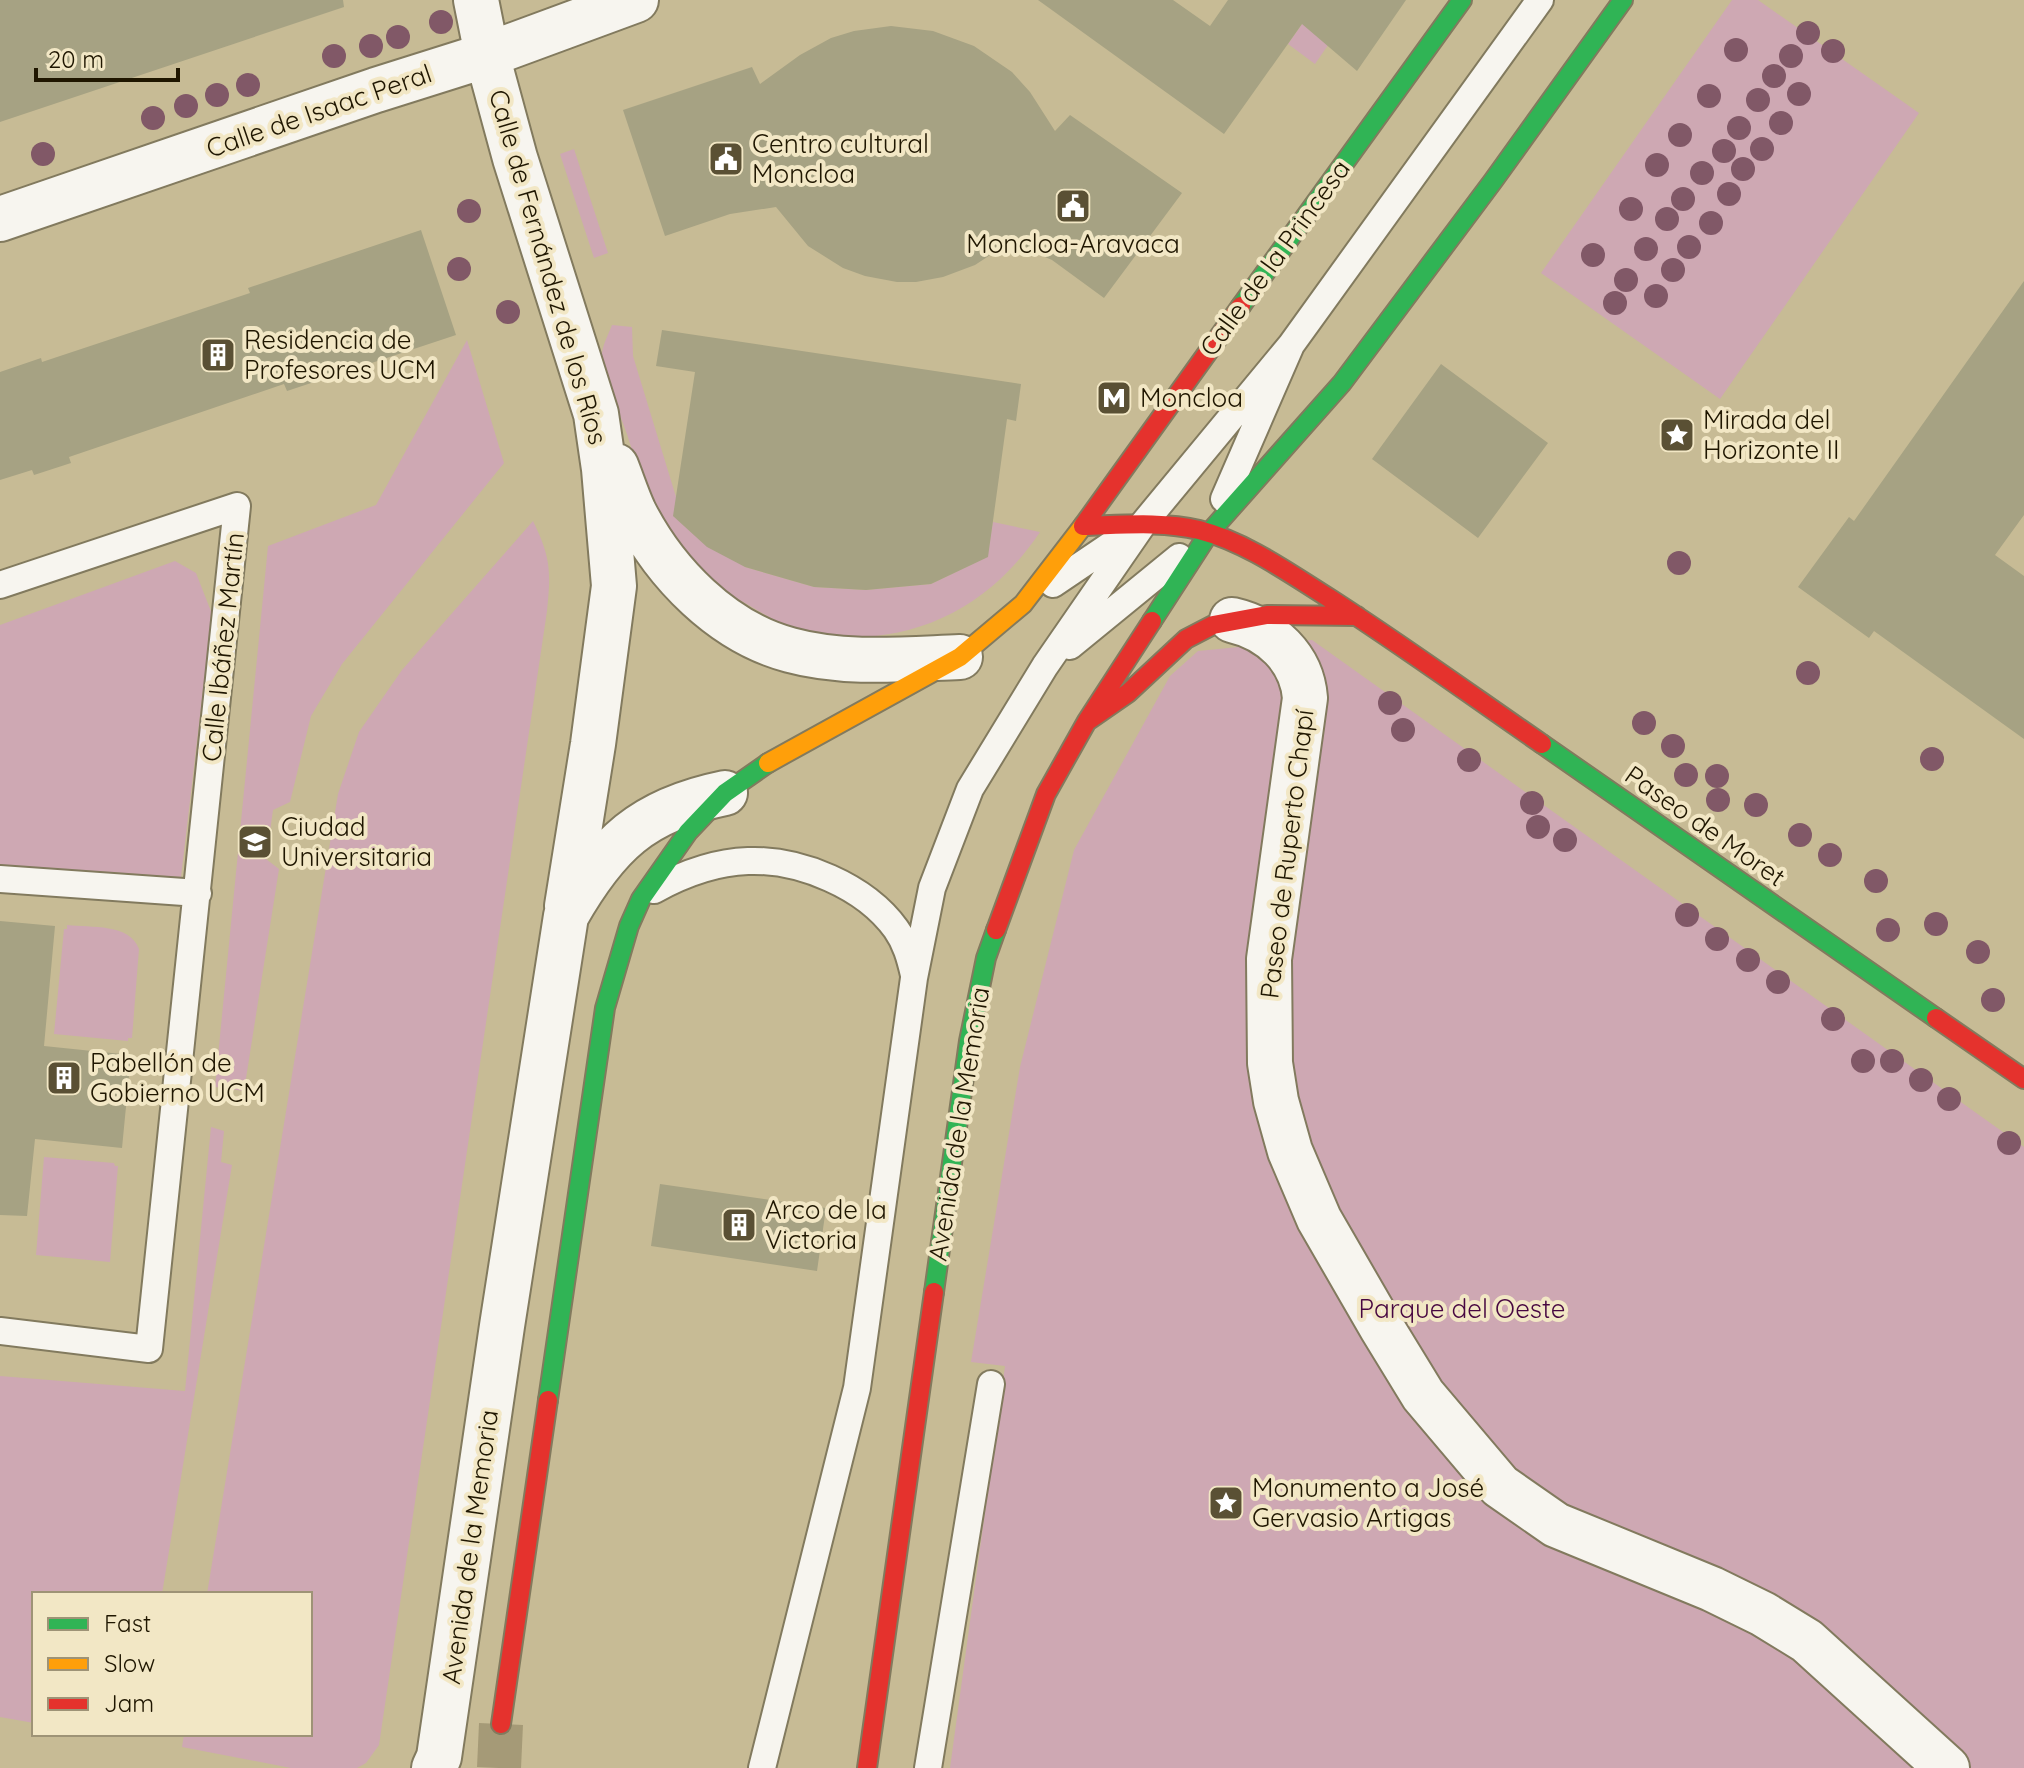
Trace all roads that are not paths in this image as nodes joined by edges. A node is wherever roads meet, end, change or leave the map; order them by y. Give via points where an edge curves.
1 (476, 0) edge
2 (636, 0) edge
3 (1462, 0) edge
4 (1540, 0) edge
5 (1624, 2) edge
6 (487, 55) junction
7 (0, 219) edge
8 (1291, 345) junction
9 (596, 414) junction
10 (1143, 524) junction
11 (1083, 526) junction
12 (1209, 533) junction
13 (0, 585) edge
14 (1023, 604) junction
15 (1357, 616) junction
16 (1232, 620) junction
17 (960, 657) junction
18 (1045, 666) junction
19 (1087, 721) junction
20 (725, 793) junction
21 (0, 879) edge
22 (198, 893) junction
23 (641, 899) junction
24 (566, 916) junction
25 (914, 978) junction
26 (2024, 1079) edge
27 (0, 1331) edge
28 (991, 1384) dead end
29 (501, 1724) tunnel mouth
30 (434, 1768) edge
31 (762, 1768) edge
32 (867, 1768) edge
33 (928, 1768) edge
34 (1947, 1768) edge

1 - 6 street, Calle de Fernández de los Ríos
2 - 6 street, Calle de Isaac Peral
3 - 11 main road, Calle de la Princesa
4 - 8 lane
5 - 12 main road via 1342,383
6 - 7 street, Calle de Isaac Peral
6 - 9 street, Calle de Fernández de los Ríos
8 - 10 lane
8 - 12 lane
9 - 17 street via 634,511 656,549 714,611 790,650 874,660
9 - 24 street, Calle de Fernández de los Ríos via 614,586
10 - 11 main road, Paseo de Moret
10 - 12 main road, Paseo de Moret
10 - 14 lane
10 - 18 lane
11 - 14 main road, Calle de la Princesa
12 - 15 main road, Paseo de Moret via 1262,556
12 - 18 lane
12 - 19 main road, Avenida de la Memoria
13 - 22 lane, Calle Ibáñez Martín via 237,506
14 - 17 main road, Calle de la Princesa
15 - 16 main road
15 - 26 main road, Paseo de Moret
16 - 19 main road via 1186,639 1128,693
16 - 34 street, Paseo de Ruperto Chapí via 1254,627 1286,650 1304,686 1269,959 1270,1063 1276,1101 1319,1219 1423,1395 1500,1486 1530,1509 1556,1525 1712,1589 1807,1641
17 - 20 main road, Avenida de la Memoria via 773,759
18 - 25 lane via 970,789 932,888
19 - 32 main road, Avenida de la Memoria via 1046,794 986,958 969,1041
20 - 23 main road, Avenida de la Memoria via 688,832
20 - 24 street, Avenida de la Memoria via 659,813 614,847
21 - 22 lane
22 - 27 lane, Calle Ibáñez Martín via 149,1349
23 - 25 lane via 707,867 749,861 790,865 833,880 877,908 897,930
23 - 29 main road, Avenida de la Memoria via 605,1008
24 - 30 street, Avenida de la Memoria
25 - 31 lane via 857,1388
28 - 33 lane

